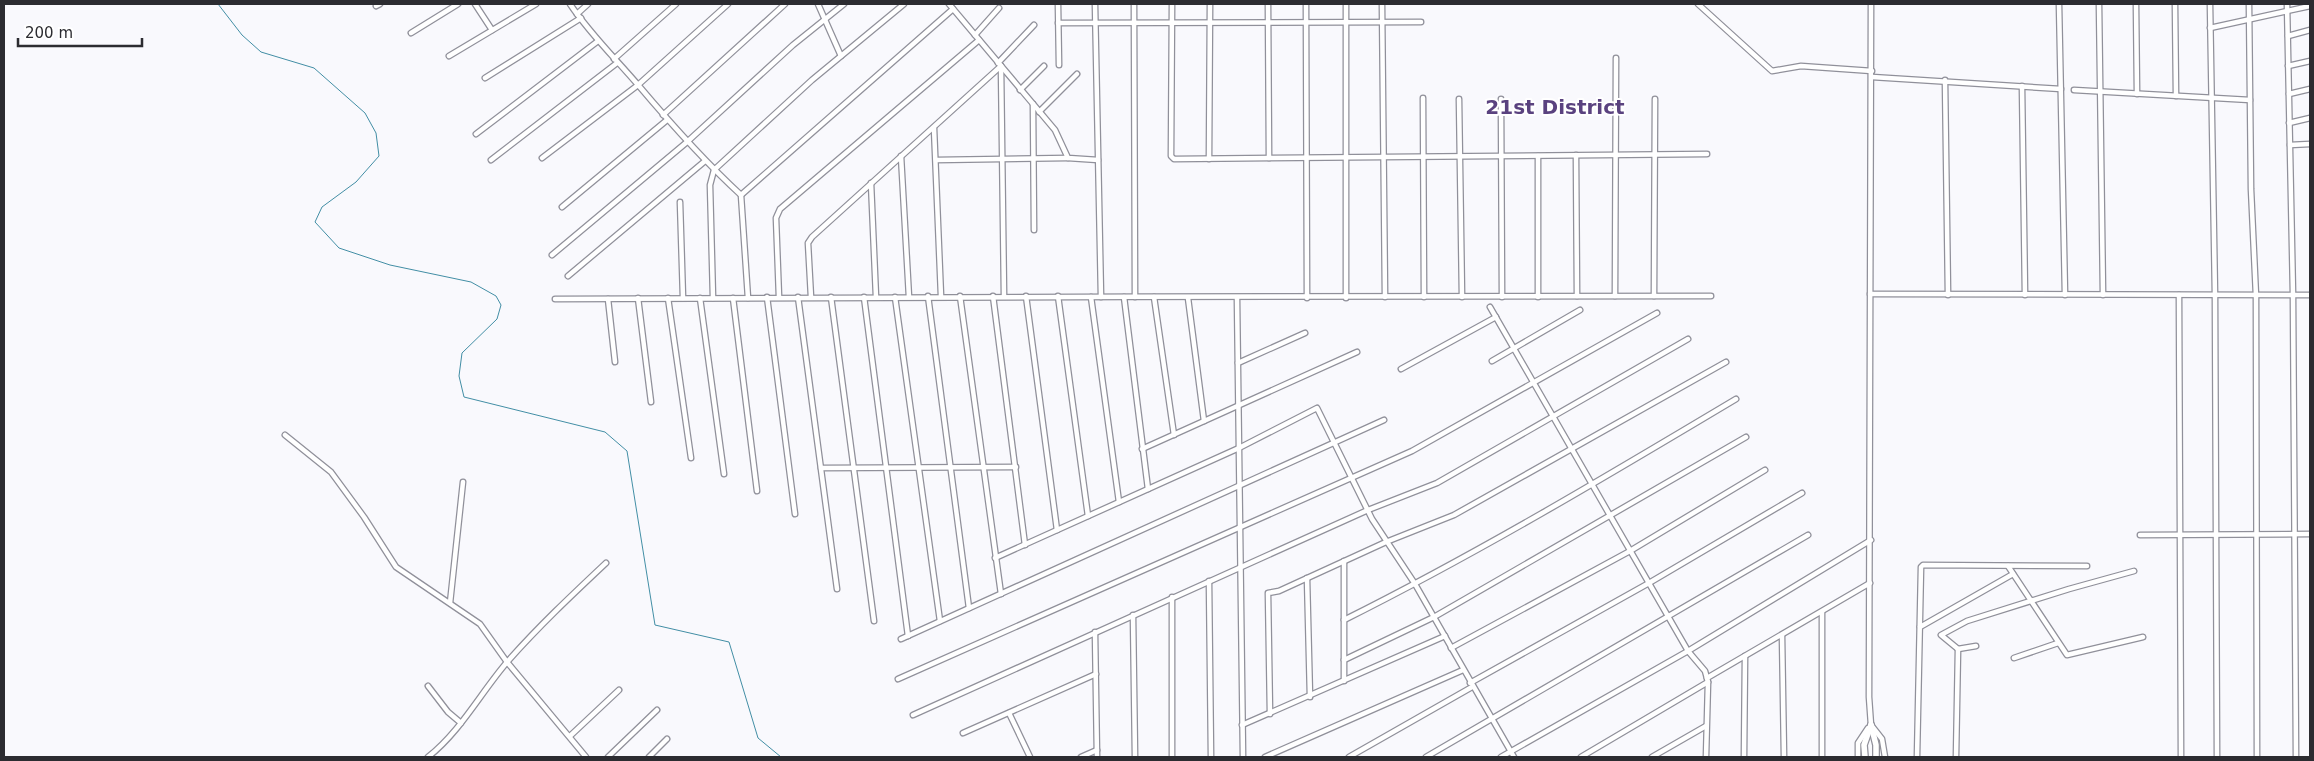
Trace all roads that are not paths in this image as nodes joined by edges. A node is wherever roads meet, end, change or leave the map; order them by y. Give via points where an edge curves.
1 (458, 4) edge
2 (475, 4) edge
3 (536, 4) edge
4 (570, 4) edge
5 (588, 4) edge
6 (676, 4) edge
7 (728, 4) edge
8 (785, 4) edge
9 (818, 4) edge
10 (844, 4) edge
11 (904, 4) edge
12 (1058, 4) edge
13 (1095, 4) edge
14 (1134, 4) edge
15 (1172, 4) edge
16 (1210, 4) edge
17 (1268, 4) edge
18 (1306, 4) edge
19 (1346, 4) edge
20 (1382, 4) edge
21 (1698, 4) edge
22 (1871, 4) edge
23 (2059, 4) edge
24 (2099, 4) edge
25 (2136, 4) edge
26 (2175, 4) edge
27 (2210, 4) edge
28 (2249, 4) edge
29 (2287, 4) edge
30 (951, 5) edge
31 (2310, 6) edge
32 (999, 8) dead end
33 (2287, 13) junction
34 (579, 16) junction
35 (824, 20) junction
36 (2249, 20) junction
37 (1210, 22) junction
38 (1268, 22) junction
39 (1306, 22) junction
40 (1346, 22) junction
41 (1382, 22) junction
42 (1421, 22) dead end
43 (1058, 23) junction
44 (1095, 23) junction
45 (1134, 23) junction
46 (1172, 23) junction
47 (1034, 25) dead end
48 (2210, 28) junction
49 (492, 30) junction
50 (2310, 30) edge
51 (411, 33) dead end
52 (975, 35) junction
53 (2288, 36) junction
54 (598, 40) junction
55 (979, 40) junction
56 (449, 56) dead end
57 (841, 56) junction
58 (1616, 58) dead end
59 (615, 61) junction
60 (2310, 61) edge
61 (999, 64) junction
62 (1059, 65) dead end
63 (1044, 66) dead end
64 (2288, 66) junction
65 (1872, 70) junction
66 (1077, 74) dead end
67 (1872, 77) junction
68 (485, 78) dead end
69 (1945, 80) junction
70 (638, 85) junction
71 (2022, 86) junction
72 (2061, 89) junction
73 (2310, 89) edge
74 (1020, 90) junction
75 (2074, 90) dead end
76 (2101, 92) junction
77 (2137, 94) junction
78 (2289, 94) junction
79 (2176, 96) junction
80 (1423, 98) dead end
81 (2213, 98) junction
82 (1459, 99) dead end
83 (1501, 99) dead end
84 (1655, 99) dead end
85 (2250, 100) junction
86 (1033, 104) junction
87 (1039, 112) junction
88 (663, 115) junction
89 (2310, 118) edge
90 (668, 120) junction
91 (2289, 123) junction
92 (934, 128) junction
93 (476, 134) dead end
94 (687, 142) junction
95 (2290, 144) junction
96 (2310, 144) edge
97 (1655, 154) junction
98 (1707, 154) dead end
99 (1576, 155) junction
100 (1616, 155) junction
101 (901, 156) junction
102 (1460, 156) junction
103 (1502, 156) junction
104 (1538, 156) junction
105 (1383, 157) junction
106 (1423, 157) junction
107 (542, 158) dead end
108 (1068, 158) junction
109 (1269, 158) junction
110 (1306, 158) junction
111 (1346, 158) junction
112 (1002, 159) junction
113 (1033, 159) junction
114 (1209, 159) junction
115 (491, 160) dead end
116 (936, 160) junction
117 (1098, 160) junction
118 (705, 162) junction
119 (714, 170) junction
120 (870, 183) junction
121 (741, 195) junction
122 (680, 202) dead end
123 (562, 207) dead end
124 (1034, 230) dead end
125 (552, 255) dead end
126 (568, 276) dead end
127 (1870, 294) junction
128 (1948, 295) junction
129 (2025, 295) junction
130 (2293, 295) junction
131 (2310, 295) edge
132 (928, 296) junction
133 (941, 296) junction
134 (960, 296) junction
135 (993, 296) junction
136 (1004, 296) junction
137 (1026, 296) junction
138 (1058, 296) junction
139 (1576, 296) junction
140 (1615, 296) junction
141 (1654, 296) junction
142 (1711, 296) dead end
143 (2065, 296) junction
144 (2103, 296) junction
145 (2178, 296) junction
146 (2215, 296) junction
147 (2256, 296) junction
148 (767, 297) junction
149 (779, 297) junction
150 (798, 297) junction
151 (811, 297) junction
152 (831, 297) junction
153 (864, 297) junction
154 (876, 297) junction
155 (894, 297) junction
156 (909, 297) junction
157 (1091, 297) junction
158 (1101, 297) junction
159 (1124, 297) junction
160 (1135, 297) junction
161 (1154, 297) junction
162 (1385, 297) junction
163 (1424, 297) junction
164 (1462, 297) junction
165 (1502, 297) junction
166 (1538, 297) junction
167 (638, 298) junction
168 (668, 298) junction
169 (683, 298) junction
170 (700, 298) junction
171 (713, 298) junction
172 (733, 298) junction
173 (748, 298) junction
174 (1188, 298) junction
175 (1237, 298) junction
176 (1307, 298) junction
177 (1346, 298) junction
178 (555, 299) dead end
179 (608, 299) junction
180 (1490, 307) dead end
181 (1580, 310) dead end
182 (1657, 313) dead end
183 (1496, 317) junction
184 (1305, 333) dead end
185 (1688, 340) dead end
186 (1514, 348) junction
187 (1357, 352) dead end
188 (1492, 360) dead end
189 (615, 362) dead end
190 (1726, 362) dead end
191 (1238, 363) junction
192 (1400, 369) dead end
193 (1533, 381) junction
194 (1736, 399) dead end
195 (651, 402) dead end
196 (1238, 406) junction
197 (1554, 417) junction
198 (1384, 420) dead end
199 (1204, 421) junction
200 (285, 435) dead end
201 (1174, 435) junction
202 (1746, 437) dead end
203 (1335, 443) junction
204 (1239, 448) junction
205 (1142, 449) junction
206 (1572, 450) junction
207 (691, 458) dead end
208 (821, 468) junction
209 (854, 468) junction
210 (886, 468) junction
211 (918, 468) junction
212 (951, 468) junction
213 (983, 468) junction
214 (1016, 468) junction
215 (1765, 470) dead end
216 (724, 474) dead end
217 (1352, 478) junction
218 (463, 482) dead end
219 (1592, 484) junction
220 (1239, 486) junction
221 (1148, 489) junction
222 (757, 491) dead end
223 (1802, 493) dead end
224 (1118, 502) junction
225 (1368, 510) junction
226 (795, 514) dead end
227 (1088, 516) junction
228 (1610, 516) junction
229 (1240, 528) junction
230 (1057, 530) junction
231 (2180, 534) junction
232 (2216, 534) junction
233 (2256, 534) junction
234 (2294, 534) junction
235 (2310, 534) edge
236 (1808, 535) dead end
237 (2140, 535) dead end
238 (1871, 540) junction
239 (1386, 542) junction
240 (1025, 545) junction
241 (1630, 551) junction
242 (995, 558) junction
243 (1344, 561) junction
244 (606, 563) dead end
245 (1240, 566) junction
246 (2008, 566) junction
247 (2087, 566) dead end
248 (2134, 572) dead end
249 (2013, 574) junction
250 (1307, 578) junction
251 (1209, 580) junction
252 (1649, 583) junction
253 (1870, 583) junction
254 (1415, 584) junction
255 (837, 589) dead end
256 (1000, 594) junction
257 (1172, 597) junction
258 (2031, 602) junction
259 (450, 603) junction
260 (969, 608) junction
261 (1822, 612) junction
262 (1133, 615) junction
263 (1434, 616) junction
264 (1668, 616) junction
265 (1344, 620) junction
266 (874, 621) dead end
267 (940, 621) junction
268 (1920, 626) junction
269 (1095, 632) junction
270 (1782, 635) junction
271 (908, 636) junction
272 (1445, 636) junction
273 (2143, 637) dead end
274 (901, 639) dead end
275 (2058, 643) junction
276 (1976, 646) dead end
277 (1452, 648) junction
278 (1958, 649) junction
279 (1688, 651) junction
280 (1745, 656) junction
281 (2014, 658) dead end
282 (1344, 660) junction
283 (507, 662) junction
284 (1463, 670) junction
285 (1096, 674) junction
286 (898, 679) dead end
287 (1708, 680) junction
288 (1344, 681) junction
289 (1471, 685) junction
290 (428, 686) dead end
291 (619, 690) dead end
292 (1310, 697) junction
293 (657, 710) dead end
294 (1009, 713) junction
295 (913, 714) dead end
296 (1270, 714) junction
297 (1491, 719) junction
298 (461, 723) junction
299 (1242, 725) junction
300 (1870, 725) junction
301 (1706, 726) junction
302 (963, 732) dead end
303 (570, 736) junction
304 (667, 739) dead end
305 (1097, 750) junction
306 (1510, 751) junction
307 (428, 757) edge
308 (586, 757) edge
309 (608, 757) edge
310 (649, 757) edge
311 (1030, 757) edge
312 (1081, 757) edge
313 (1097, 757) edge
314 (1135, 757) edge
315 (1172, 757) edge
316 (1211, 757) edge
317 (1243, 757) edge
318 (1265, 757) edge
319 (1349, 757) edge
320 (1426, 757) edge
321 (1501, 757) edge
322 (1514, 757) edge
323 (1581, 757) edge
324 (1652, 757) edge
325 (1706, 757) edge
326 (1744, 757) edge
327 (1784, 757) edge
328 (1822, 757) edge
329 (1858, 757) edge
330 (1864, 757) edge
331 (1876, 757) edge
332 (1885, 757) edge
333 (1917, 757) edge
334 (1956, 757) edge
335 (2181, 757) edge
336 (2217, 757) edge
337 (2256, 757) edge
338 (2296, 757) edge

1 - 51 street
2 - 49 street
3 - 49 street
4 - 34 street
5 - 34 street
6 - 59 street
7 - 70 street
8 - 88 street
9 - 35 street
10 - 35 street
11 - 57 street
12 - 43 street
13 - 44 street
14 - 45 street
15 - 46 street
16 - 37 street
17 - 38 street
18 - 39 street
19 - 40 street
20 - 41 street
21 - 65 street via 1772,71 1801,66
22 - 65 street
23 - 72 street
24 - 76 street
25 - 77 street
26 - 79 street
27 - 48 street
28 - 36 street
29 - 33 street
30 - 52 street
30 - 121 street
31 - 33 street
32 - 52 street
33 - 36 street
33 - 53 street
34 - 54 street
34 - 68 street
35 - 57 street
35 - 94 street
36 - 48 street
36 - 85 street
37 - 38 street
37 - 46 street
37 - 114 street
38 - 39 street
38 - 109 street
39 - 40 street
39 - 110 street
40 - 41 street
40 - 111 street
41 - 42 street
41 - 105 street
43 - 44 street
43 - 62 street
44 - 45 street
44 - 117 street
45 - 46 street
45 - 160 street
46 - 114 street via 1171,156 1174,159
47 - 61 street
48 - 81 street
49 - 56 street
50 - 53 street
52 - 55 street
53 - 64 street
54 - 59 street
54 - 93 street
55 - 61 street
55 - 149 street via 777,213
57 - 119 street
58 - 100 street
59 - 70 street
59 - 115 street
60 - 64 street
61 - 74 street
61 - 92 street
61 - 112 street
63 - 74 street
64 - 78 street
65 - 67 street
66 - 87 street
67 - 69 street
67 - 127 street
69 - 71 street
69 - 128 street
70 - 88 street
70 - 107 street
71 - 72 street
71 - 129 street
72 - 143 street
73 - 78 street
74 - 86 street
75 - 76 street
76 - 77 street
76 - 144 street
77 - 79 street
78 - 91 street
79 - 81 street
80 - 106 street
81 - 85 street
81 - 146 street
82 - 102 street
83 - 103 street
84 - 97 street
85 - 147 street
86 - 87 street
86 - 113 street
87 - 108 street via 1055,130
88 - 90 street
89 - 91 street
90 - 94 street
90 - 123 street
91 - 95 street
92 - 101 street
92 - 116 street
94 - 118 street
94 - 125 street
95 - 96 street
95 - 130 street
97 - 98 street
97 - 100 street
97 - 141 street
99 - 100 street
99 - 104 street
99 - 139 street
100 - 140 street
101 - 120 street
101 - 156 street
102 - 103 street
102 - 106 street
102 - 164 street
103 - 104 street
103 - 165 street
104 - 166 street
105 - 106 street
105 - 111 street
105 - 162 street
106 - 163 street
108 - 113 street
108 - 117 street
109 - 110 street
109 - 114 street
110 - 111 street
110 - 176 street
111 - 177 street
112 - 113 street
112 - 116 street
112 - 136 street
113 - 124 street
116 - 133 street
117 - 158 street
118 - 119 street
118 - 126 street
119 - 121 street
119 - 171 street via 710,185
120 - 151 street via 808,243
120 - 154 street
121 - 173 street
122 - 169 street
127 - 128 street
127 - 238 street
128 - 129 street
129 - 143 street
130 - 131 street
130 - 147 street
130 - 234 street
132 - 133 street
132 - 156 street
132 - 212 street
133 - 134 street
134 - 135 street
134 - 213 street
135 - 136 street
135 - 214 street
136 - 137 street
137 - 138 street
137 - 230 street
138 - 157 street
138 - 227 street
139 - 140 street
139 - 166 street
140 - 141 street
141 - 142 street
143 - 144 street
144 - 145 street
145 - 146 street
145 - 231 street
146 - 147 street
146 - 232 street
147 - 233 street
148 - 149 street
148 - 173 street
148 - 226 street
149 - 150 street
150 - 151 street
150 - 208 street
151 - 152 street
152 - 153 street
152 - 209 street
153 - 154 street
153 - 210 street
154 - 155 street
155 - 156 street
155 - 211 street
157 - 158 street
157 - 224 street
158 - 159 street
159 - 160 street
159 - 205 street
160 - 161 street
161 - 174 street
161 - 201 street
162 - 163 street
162 - 177 street
163 - 164 street
164 - 165 street
165 - 166 street
167 - 168 street
167 - 179 street
167 - 195 street
168 - 169 street
168 - 207 street
169 - 170 street
170 - 171 street
170 - 216 street
171 - 172 street
172 - 173 street
172 - 222 street
174 - 175 street
174 - 199 street
175 - 176 street
175 - 191 street
176 - 177 street
178 - 179 street
179 - 189 street
180 - 183 street
181 - 186 street
182 - 193 street
183 - 186 street
183 - 192 street
184 - 191 street
185 - 197 street
186 - 188 street
186 - 193 street
187 - 196 street
190 - 206 street
191 - 196 street
193 - 197 street
193 - 217 street via 1412,451
194 - 219 street
196 - 199 street
196 - 204 street
197 - 206 street
197 - 225 street via 1437,483
198 - 203 street
199 - 201 street
200 - 259 street via 331,472 396,567
201 - 205 street
202 - 228 street
203 - 204 street via 1318,408
203 - 217 street
203 - 220 street
204 - 220 street
204 - 221 street
205 - 221 street
206 - 219 street
206 - 239 street via 1454,515
208 - 209 street
208 - 255 street
209 - 210 street
209 - 266 street
210 - 211 street
210 - 271 street
211 - 212 street
211 - 267 street
212 - 213 street
212 - 260 street
213 - 214 street
213 - 242 street
214 - 240 street
215 - 241 street
217 - 225 street
217 - 229 street
218 - 259 street
219 - 228 street
219 - 254 street
220 - 229 street
220 - 256 street
221 - 224 street
223 - 252 street
224 - 227 street
225 - 239 street
225 - 245 street
227 - 230 street
228 - 241 street
228 - 263 street
229 - 245 street
229 - 286 street
230 - 240 street
231 - 232 street
231 - 237 street
231 - 335 street
232 - 233 street
232 - 336 street
233 - 234 street
233 - 337 street
234 - 235 street
234 - 338 street
236 - 264 street
238 - 253 street
238 - 279 street
239 - 243 street
239 - 254 street
240 - 242 street
241 - 252 street
241 - 277 street
242 - 256 street
243 - 250 street
243 - 265 street
244 - 283 street via 544,621
245 - 251 street
245 - 299 street
246 - 247 street
246 - 249 street
246 - 268 street via 1923,565
248 - 258 street
249 - 258 street
249 - 268 street
250 - 292 street
250 - 296 street via 1268,593
251 - 257 street
251 - 316 street
252 - 264 street
252 - 289 street
253 - 261 street
253 - 300 street
254 - 263 street
254 - 265 street
256 - 260 street
257 - 262 street
257 - 315 street
258 - 275 street
258 - 278 street via 1967,621 1942,633 1943,638
259 - 283 street via 480,624
260 - 267 street
261 - 270 street
261 - 328 street
262 - 269 street
262 - 314 street
263 - 272 street
263 - 282 street
264 - 279 street
264 - 297 street
265 - 282 street
267 - 271 street
268 - 333 street
269 - 285 street
269 - 295 street
270 - 280 street
270 - 327 street
271 - 274 street
272 - 277 street
272 - 288 street
273 - 275 street via 2071,656 2066,655
275 - 281 street
276 - 278 street
277 - 284 street
278 - 334 street
279 - 287 street via 1706,671
279 - 306 street
280 - 287 street
280 - 326 street
282 - 288 street
283 - 298 street
283 - 303 street
284 - 289 street
284 - 318 street
285 - 294 street
285 - 305 street
287 - 301 street
287 - 323 street
288 - 292 street
289 - 297 street
289 - 319 street
290 - 298 street
291 - 303 street
292 - 296 street
293 - 309 street
294 - 302 street
294 - 311 street
296 - 299 street
297 - 306 street
297 - 320 street
298 - 307 street via 444,745
299 - 317 street
300 - 329 street via 1859,740
300 - 330 street
300 - 331 street
300 - 332 street via 1882,739
301 - 324 street
301 - 325 street
303 - 308 street
304 - 310 street
305 - 312 street
305 - 313 street
306 - 321 street
306 - 322 street

